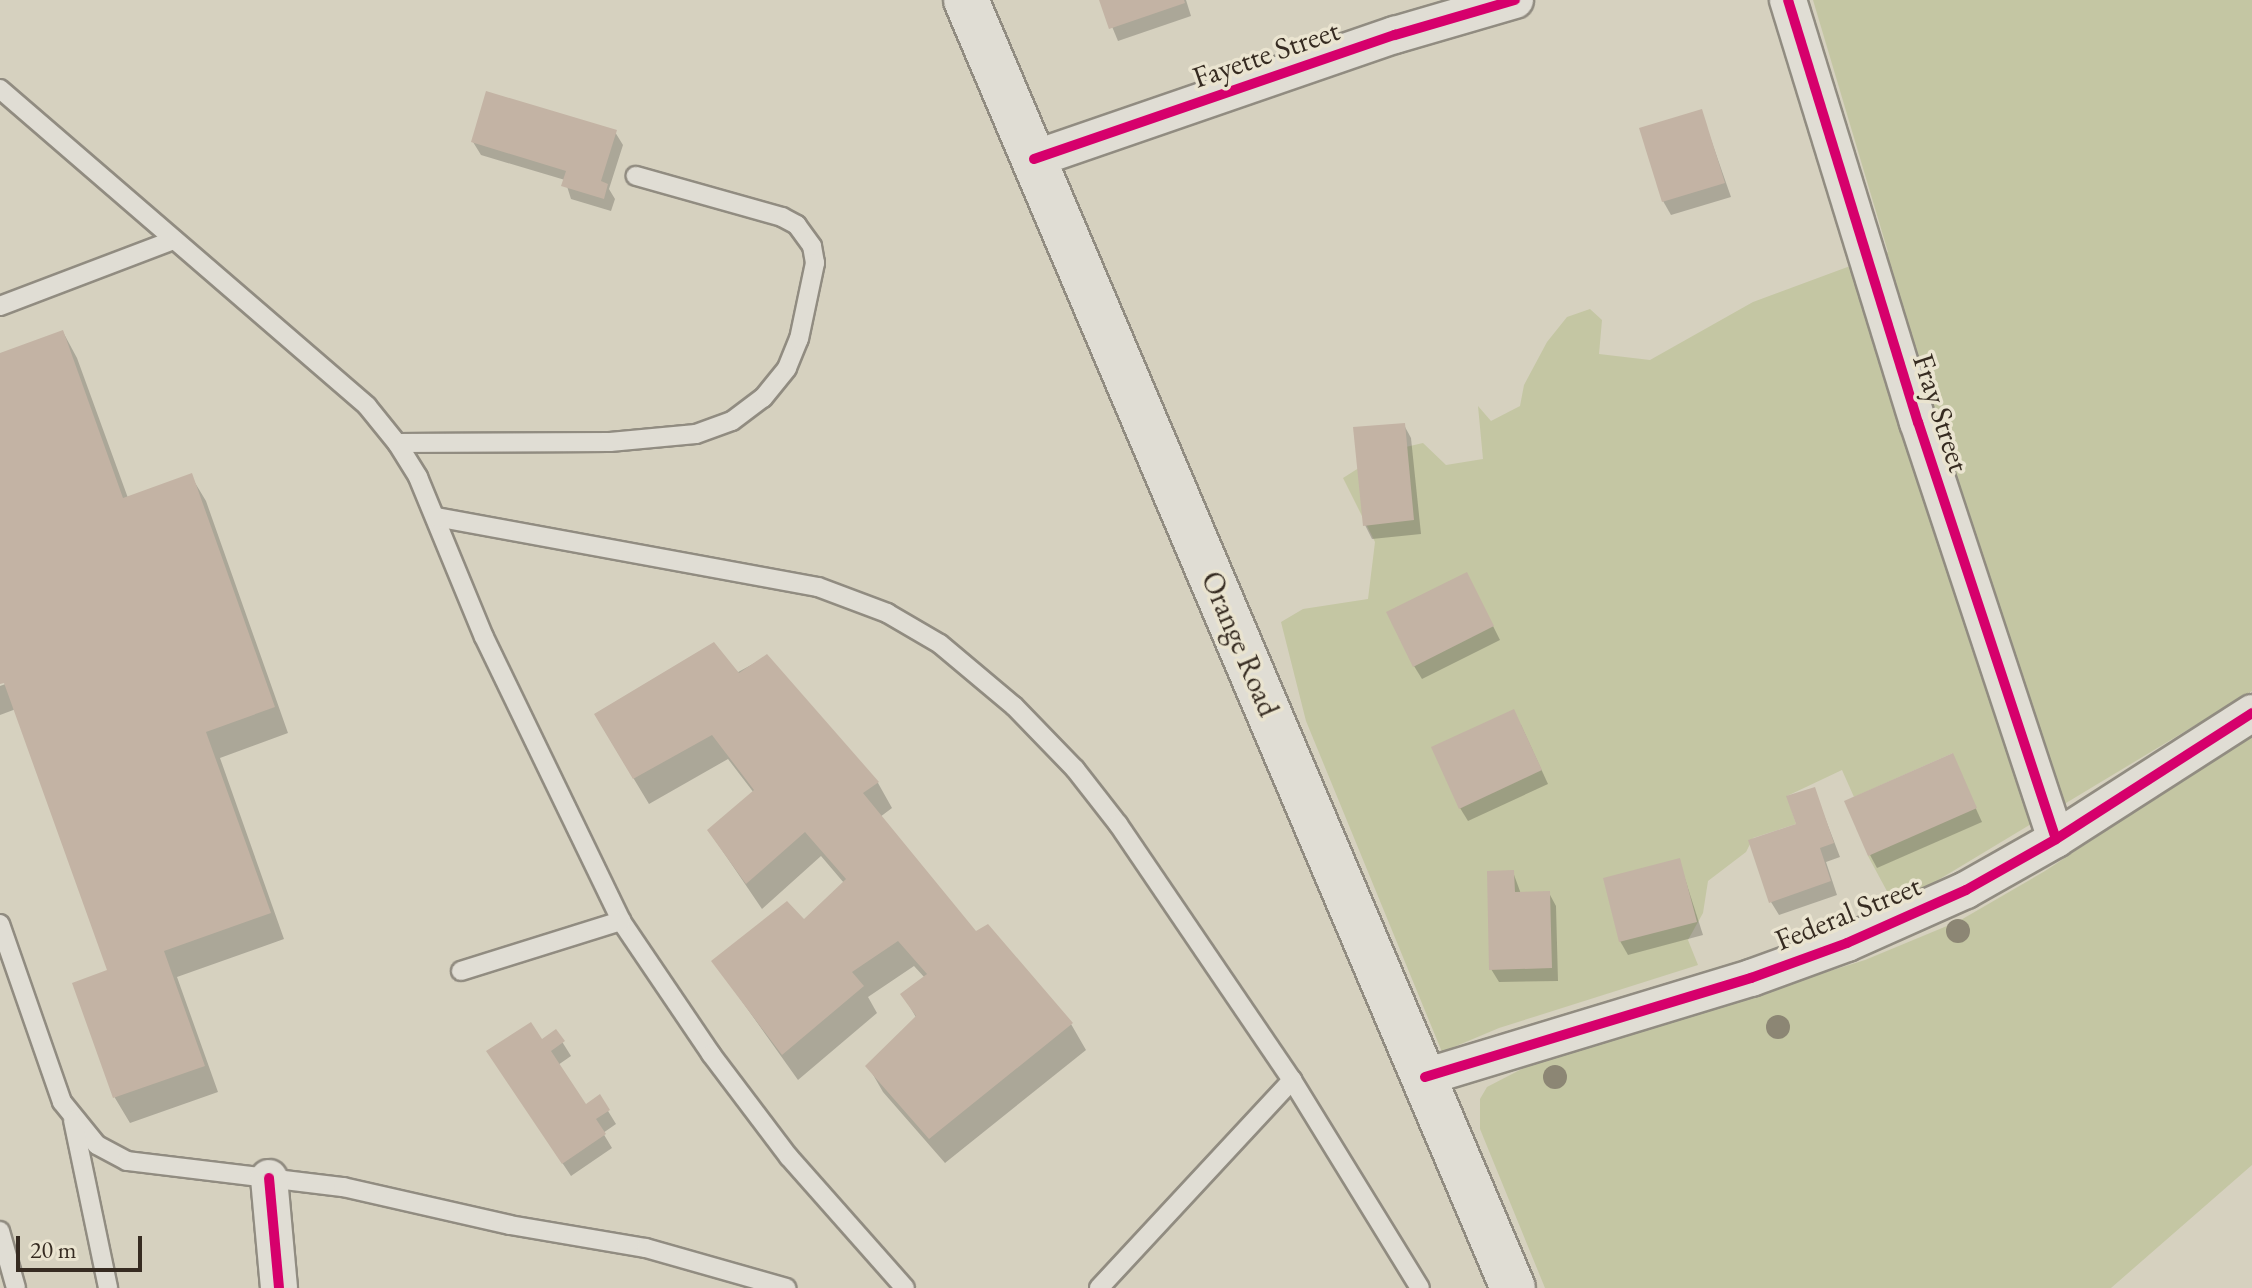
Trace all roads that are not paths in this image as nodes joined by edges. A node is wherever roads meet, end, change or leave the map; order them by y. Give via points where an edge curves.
1 (966, 0) edge
2 (1515, 0) edge
3 (1788, 0) edge
4 (0, 89) edge
5 (1034, 159) junction
6 (636, 176) dead end
7 (174, 240) junction
8 (0, 306) edge
9 (397, 443) junction
10 (436, 517) junction
11 (2252, 713) edge
12 (2056, 839) junction
13 (621, 921) junction
14 (0, 924) edge
15 (461, 971) dead end
16 (1425, 1077) junction
17 (1292, 1080) junction
18 (73, 1120) junction
19 (269, 1178) junction
20 (0, 1231) edge
21 (16, 1288) edge
22 (108, 1288) edge
23 (279, 1288) edge
24 (786, 1288) edge
25 (905, 1288) edge
26 (1099, 1288) edge
27 (1420, 1288) edge
28 (1513, 1288) edge

1 - 5 main road, Orange Road
2 - 5 street, Fayette Street via 1395,35
3 - 12 street, Fray Street via 1918,422
4 - 7 lane
5 - 16 main road, Orange Road
6 - 9 lane via 782,217 797,225 812,246 815,263 799,339 787,368 763,398 732,421 696,434 610,442
7 - 8 lane
7 - 9 lane via 367,406
9 - 10 lane
10 - 13 lane via 484,637
10 - 17 lane via 818,587 887,613 940,644 1014,706 1075,769
11 - 12 street, Federal Street
12 - 16 street, Federal Street via 1966,890 1847,943 1751,978
13 - 15 lane
13 - 25 lane via 789,1157
14 - 18 lane via 62,1102
16 - 28 main road, Orange Road
17 - 26 lane
17 - 27 lane
18 - 19 lane via 97,1145 127,1161
18 - 22 lane
19 - 23 street
19 - 24 lane via 343,1187 510,1225 646,1248
20 - 21 lane

